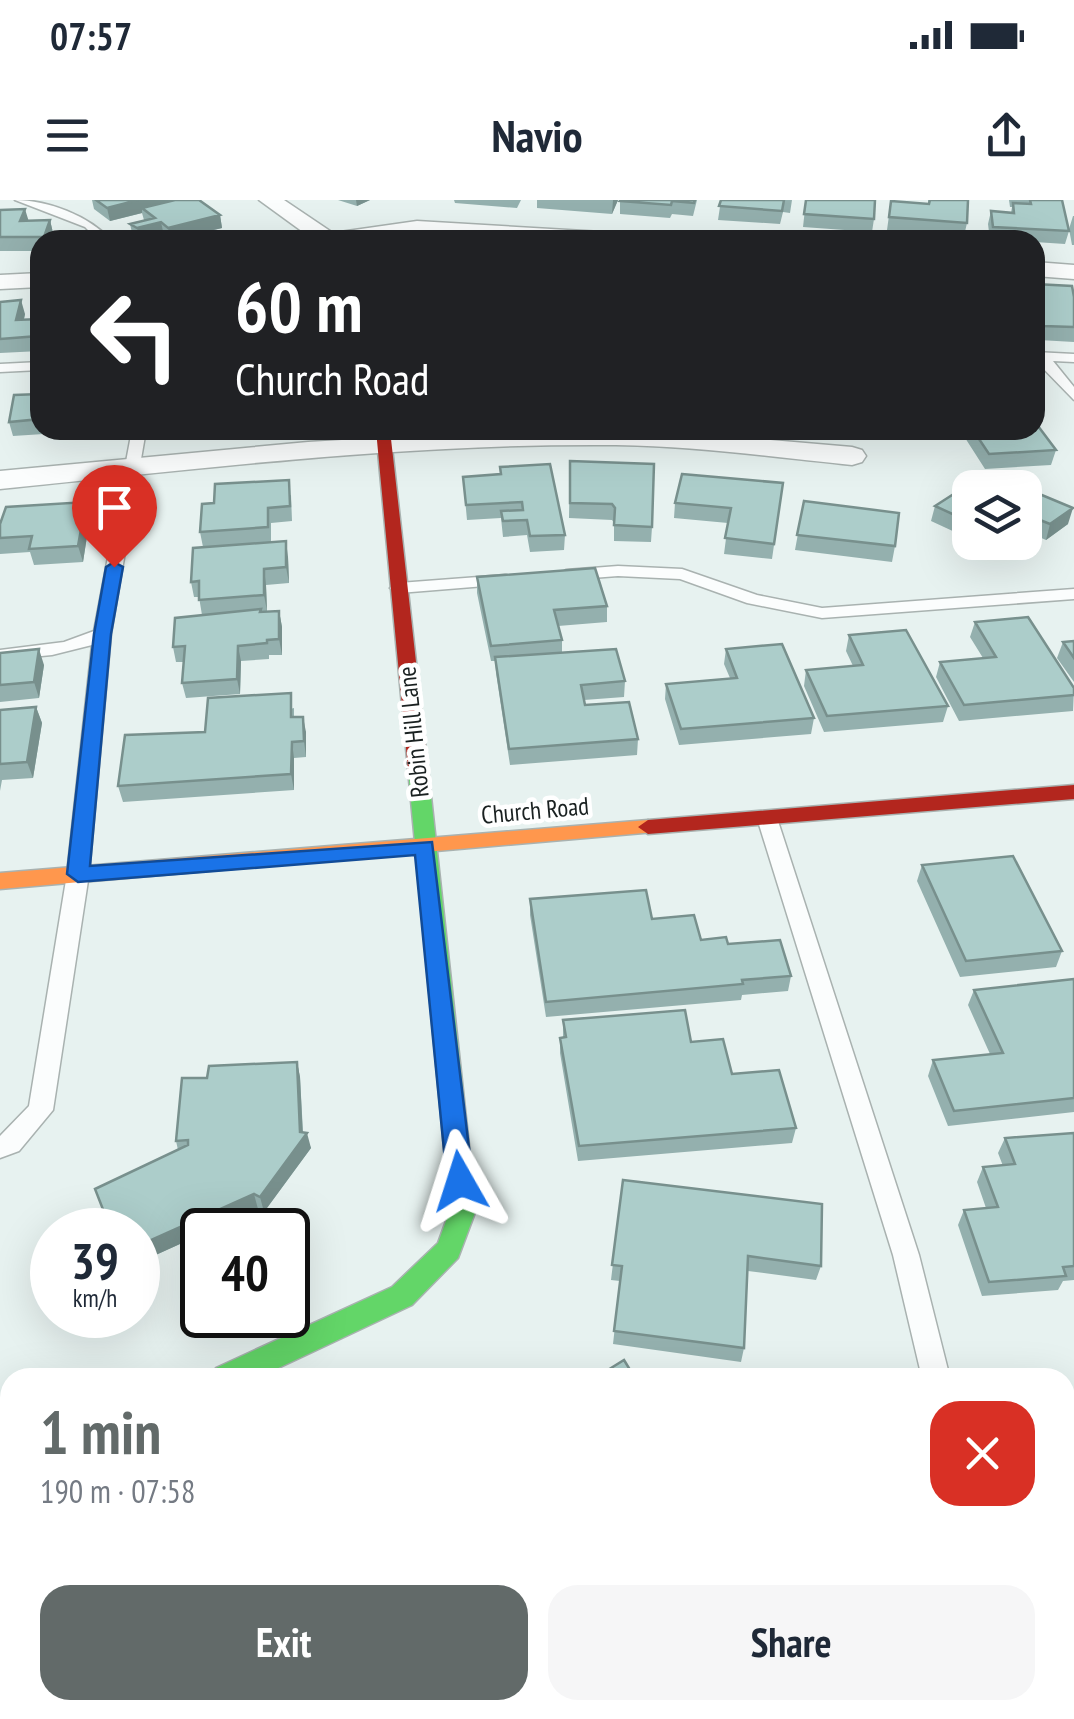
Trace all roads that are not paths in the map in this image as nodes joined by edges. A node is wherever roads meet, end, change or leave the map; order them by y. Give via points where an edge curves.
1 (20, 200) edge
2 (270, 200) edge
3 (94, 230) edge
4 (315, 230) edge
5 (403, 230) edge
6 (452, 230) edge
7 (1045, 270) edge
8 (1074, 272) edge
9 (30, 280) edge
10 (0, 282) edge
11 (1045, 356) edge
12 (1074, 358) edge
13 (1045, 363) edge
14 (30, 366) edge
15 (0, 368) edge
16 (1074, 396) edge
17 (137, 440) edge
18 (367, 440) edge
19 (384, 440) edge
20 (655, 440) edge
21 (852, 456) dead end
22 (133, 467) junction
23 (0, 480) edge
24 (538, 577) edge
25 (518, 578) edge
26 (398, 588) junction
27 (1074, 594) edge
28 (102, 634) junction
29 (0, 655) edge
30 (1074, 792) edge
31 (767, 818) junction
32 (425, 847) junction
33 (78, 874) junction
34 (0, 881) edge
35 (0, 1147) edge
36 (247, 1368) edge
37 (934, 1368) edge

1 - 3 lane
2 - 4 street
5 - 6 street
7 - 8 street
9 - 10 street
11 - 12 lane
13 - 16 lane
14 - 15 lane
17 - 22 lane
18 - 22 street
19 - 26 street, Robin Hill Lane
20 - 21 street
22 - 23 street
22 - 28 lane
24 - 27 lane via 618,570 682,574 822,614
25 - 26 lane
26 - 32 street, Robin Hill Lane
28 - 29 lane via 51,651
28 - 33 lane
30 - 31 street, Church Road
31 - 32 street, Church Road
31 - 37 lane via 906,1256
32 - 33 street, Church Road
32 - 36 street, Robin Hill Lane via 463,1210 448,1250 402,1296
33 - 34 street, Church Road
33 - 35 lane via 41,1110

